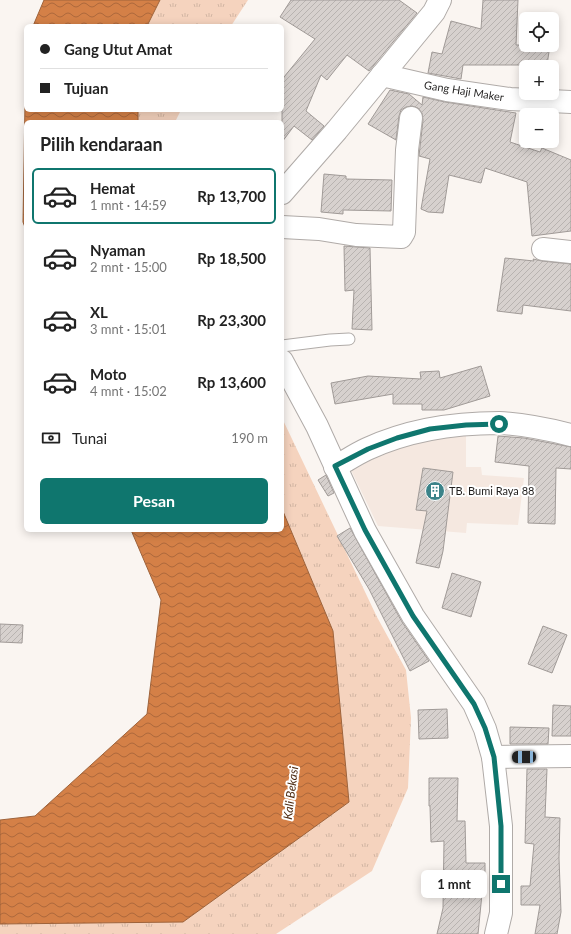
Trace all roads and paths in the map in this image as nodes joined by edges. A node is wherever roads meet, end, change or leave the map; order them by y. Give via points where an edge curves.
1 (440, 0) edge
2 (382, 75) junction
3 (571, 102) edge
4 (411, 118) dead end
5 (284, 191) edge
6 (284, 227) edge
7 (543, 249) dead end
8 (571, 252) edge
9 (349, 339) dead end
10 (284, 346) edge
11 (284, 365) edge
12 (571, 434) edge
13 (335, 466) junction
14 (571, 756) edge
15 (494, 757) junction
16 (496, 934) edge

1 - 2 street via 434,12
2 - 3 street, Gang Haji Maker via 447,90 510,99
2 - 5 street
4 - 6 street via 407,150 404,232 401,237
7 - 8 street
9 - 10 lane
11 - 13 street
12 - 13 street via 538,427 499,424 430,429 368,449
13 - 15 street via 365,530 413,616 474,704
14 - 15 street
15 - 16 street via 501,826 501,913

